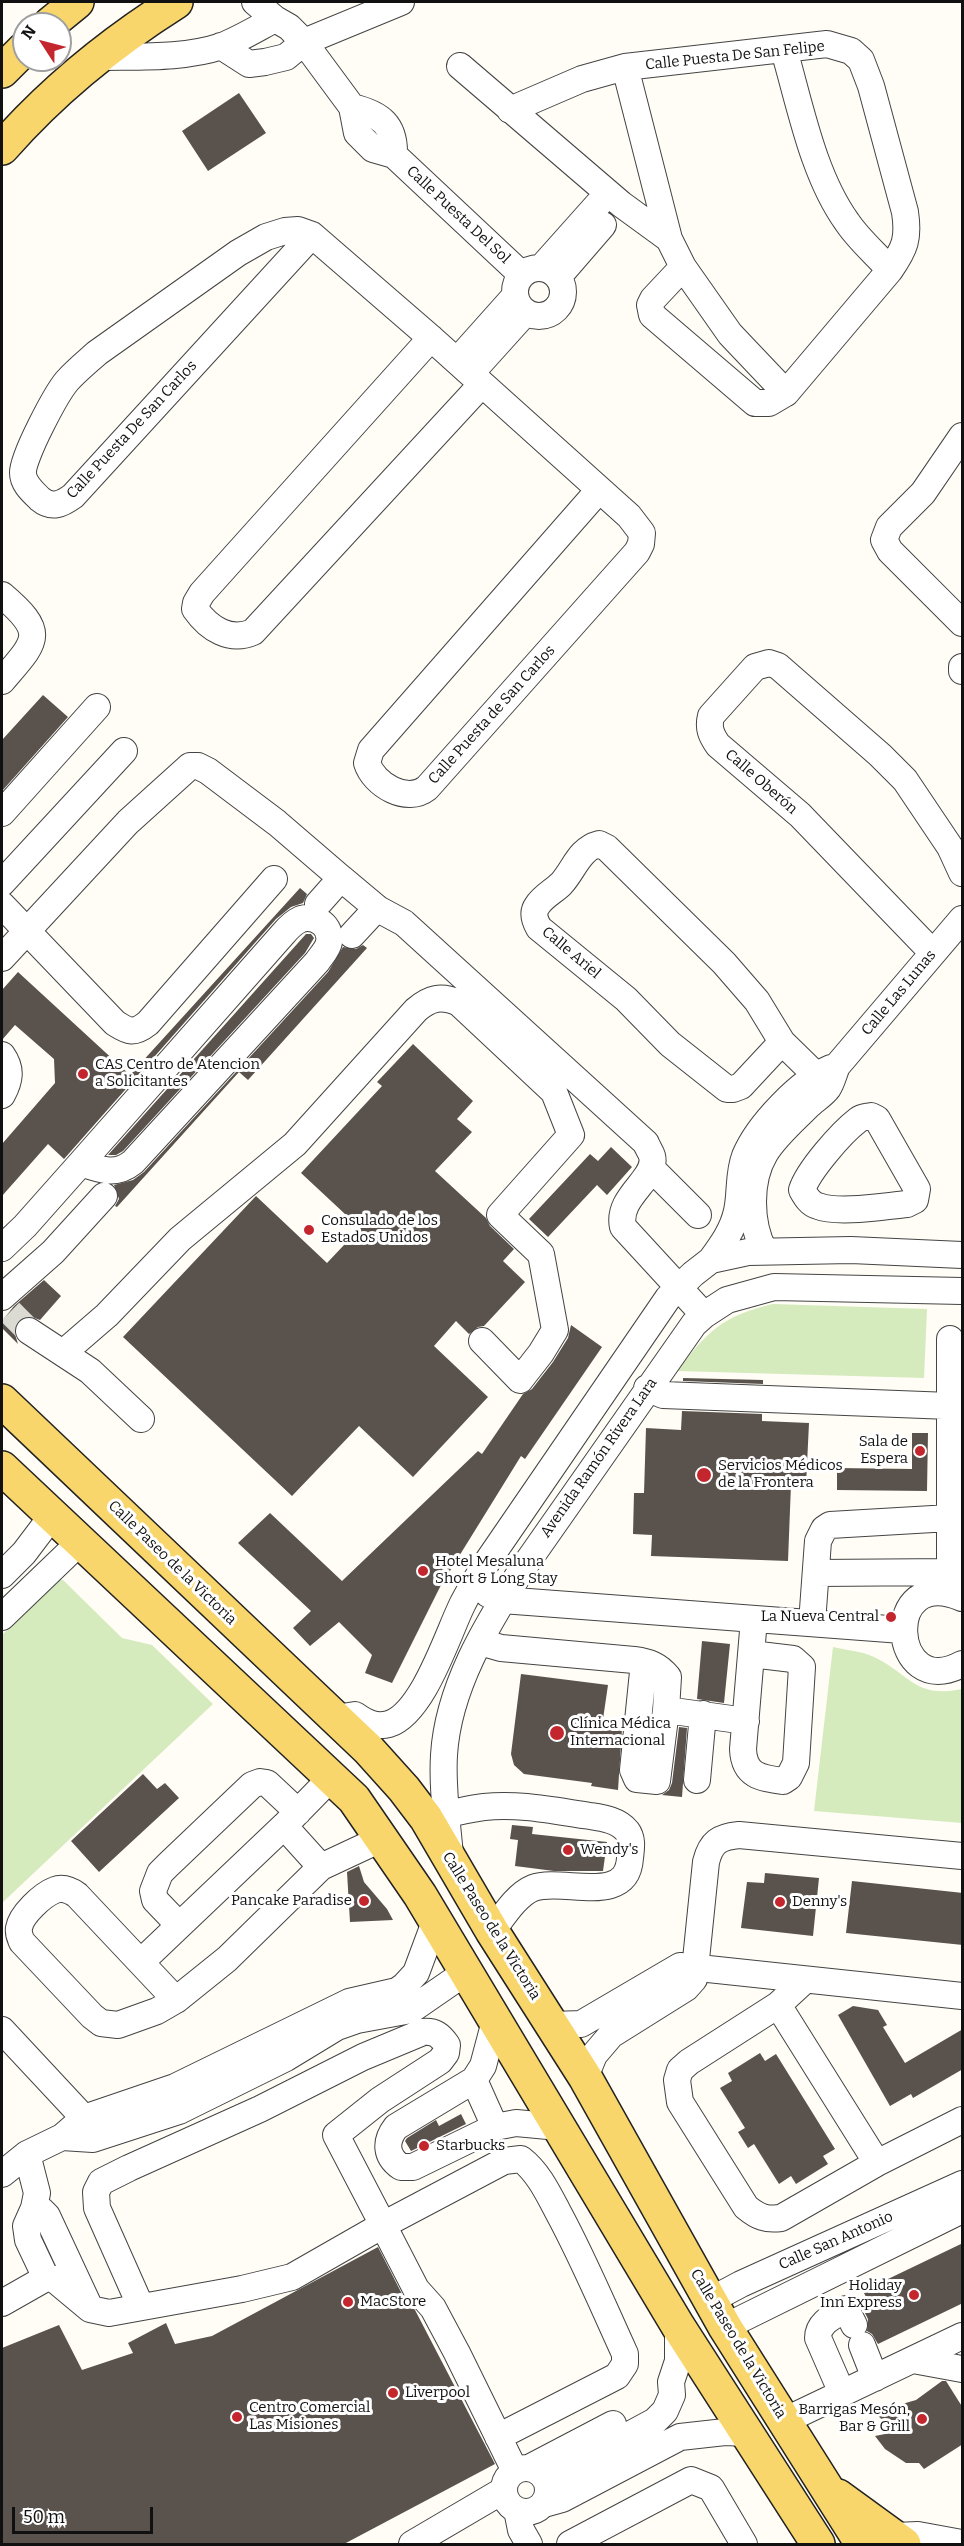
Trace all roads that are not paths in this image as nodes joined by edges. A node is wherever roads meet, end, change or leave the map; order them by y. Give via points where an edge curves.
1 (77, 2) edge
2 (176, 2) edge
3 (255, 2) edge
4 (401, 2) edge
5 (363, 9) edge
6 (65, 12) edge
7 (288, 22) edge
8 (221, 46) junction
9 (784, 50) junction
10 (98, 57) junction
11 (460, 66) dead end
12 (625, 67) junction
13 (510, 110) junction
14 (2, 148) edge
15 (615, 198) junction
16 (312, 235) junction
17 (669, 239) junction
18 (897, 260) junction
19 (683, 267) junction
20 (533, 286) junction
21 (431, 338) junction
22 (470, 373) junction
23 (786, 393) junction
24 (963, 436) edge
25 (599, 490) junction
26 (5, 605) edge
27 (963, 623) edge
28 (2, 681) edge
29 (97, 708) dead end
30 (124, 751) dead end
31 (2, 813) edge
32 (963, 873) edge
33 (341, 878) junction
34 (274, 879) dead end
35 (2, 883) edge
36 (318, 904) dead end
37 (2, 905) edge
38 (377, 908) junction
39 (963, 919) edge
40 (26, 932) junction
41 (352, 935) dead end
42 (933, 953) junction
43 (2, 958) edge
44 (192, 1037) junction
45 (782, 1042) junction
46 (2, 1055) edge
47 (223, 1063) junction
48 (827, 1076) junction
49 (2, 1095) edge
50 (81, 1163) junction
51 (651, 1168) junction
52 (104, 1196) dead end
53 (851, 1209) junction
54 (698, 1215) dead end
55 (2, 1248) edge
56 (851, 1250) junction
57 (764, 1251) junction
58 (957, 1255) edge
59 (711, 1260) junction
60 (678, 1287) junction
61 (957, 1291) edge
62 (4, 1304) edge
63 (704, 1314) junction
64 (29, 1331) tunnel mouth
65 (950, 1339) dead end
66 (482, 1341) dead end
67 (63, 1353) junction
68 (648, 1388) junction
69 (2, 1401) edge
70 (950, 1406) junction
71 (141, 1419) dead end
72 (2, 1468) edge
73 (52, 1516) junction
74 (950, 1518) junction
75 (80, 1542) junction
76 (816, 1572) junction
77 (2, 1575) edge
78 (471, 1586) junction
79 (954, 1587) edge
80 (502, 1600) junction
81 (2, 1617) edge
82 (754, 1619) junction
83 (812, 1623) junction
84 (902, 1630) junction
85 (480, 1642) junction
86 (751, 1654) junction
87 (644, 1662) junction
88 (963, 1664) edge
89 (666, 1710) junction
90 (703, 1714) junction
91 (336, 1718) junction
92 (746, 1721) junction
93 (331, 1778) junction
94 (697, 1780) dead end
95 (436, 1816) junction
96 (291, 1819) junction
97 (382, 1838) junction
98 (963, 1856) edge
99 (321, 1867) junction
100 (435, 1922) junction
101 (179, 1925) junction
102 (492, 1931) junction
103 (141, 1962) junction
104 (697, 1967) junction
105 (466, 1972) junction
106 (804, 1981) junction
107 (963, 1996) edge
108 (176, 2000) junction
109 (778, 2005) junction
110 (495, 2021) junction
111 (553, 2025) junction
112 (3, 2034) edge
113 (585, 2077) junction
114 (474, 2080) junction
115 (963, 2120) edge
116 (495, 2127) junction
117 (559, 2127) junction
118 (88, 2128) junction
119 (27, 2154) junction
120 (877, 2163) junction
121 (2, 2174) edge
122 (963, 2184) edge
123 (607, 2203) junction
124 (34, 2208) junction
125 (963, 2210) edge
126 (383, 2225) junction
127 (46, 2278) junction
128 (2, 2303) edge
129 (141, 2307) junction
130 (90, 2309) junction
131 (718, 2314) junction
132 (678, 2326) junction
133 (963, 2336) edge
134 (699, 2359) junction
135 (913, 2360) junction
136 (963, 2369) edge
137 (875, 2378) junction
138 (842, 2393) junction
139 (784, 2421) junction
140 (736, 2433) junction
141 (498, 2437) junction
142 (825, 2487) junction
143 (531, 2489) junction
144 (899, 2540) edge
145 (963, 2543) edge
146 (412, 2544) edge
147 (529, 2544) edge
148 (570, 2544) edge
149 (744, 2544) edge
150 (818, 2544) edge
151 (858, 2544) edge
152 (862, 2544) edge

1 - 6 main road
2 - 10 main road
3 - 7 street, Calle Puesta Del Sol
4 - 5 street
5 - 7 street
7 - 8 street
7 - 8 street via 286,57 249,64
7 - 20 street, Calle Puesta Del Sol via 352,107 357,133 373,149 394,155
8 - 10 street via 176,54
9 - 12 street, Calle Puesta De San Felipe
9 - 18 street, Calle Puesta De San Felipe via 814,153 832,197 846,222
9 - 18 street, Calle Puesta De San Felipe via 826,44 851,51 861,60 904,212 906,237
10 - 14 main road via 53,94
11 - 13 street, Calle Puesta De San Felipe
12 - 13 street, Calle Puesta De San Felipe via 582,79
12 - 17 street, Calle Puesta De San Felipe
13 - 15 street, Calle Puesta De San Felipe
15 - 17 street, Calle Puesta De San Felipe
15 - 20 street
16 - 16 street, Calle Puesta De San Carlos via 285,231 238,253 78,369 55,398 25,461 23,472 30,490 46,504 56,505 73,496
16 - 21 street
17 - 19 street, Calle Puesta De San Felipe
18 - 23 street
19 - 23 street, Calle Puesta De San Felipe via 730,334
19 - 23 street via 653,299 652,315 755,403 769,403
20 - 22 street
21 - 22 street
21 - 22 street via 202,593 195,609 201,618 232,637 253,632
22 - 25 street
24 - 27 street via 923,493 889,527 884,540 890,551
25 - 25 street, Calle Puesta de San Carlos via 640,527 642,538 637,552 427,788 415,795 403,795 374,776 367,763 371,750
26 - 28 street via 32,626 33,641
29 - 31 street
30 - 35 street
32 - 42 street, Calle Oberón via 905,780 778,666 769,663 755,667 711,716 709,726 718,746 800,815
33 - 36 street
33 - 38 street
33 - 40 street via 217,777 198,765 190,765 128,822
34 - 40 street via 148,1023 135,1032 115,1023
37 - 40 street
38 - 41 street
38 - 51 street via 404,923 646,1143 652,1157
39 - 42 street, Calle Las Lunas
40 - 43 street
42 - 48 street, Calle Las Lunas
44 - 47 street
44 - 47 street via 291,925 305,918 320,921 329,932 324,952
44 - 50 street
45 - 45 street, Calle Ariel via 757,1001 724,963 607,848 591,846 561,884 536,906 534,915 539,928 727,1089 741,1086
45 - 48 street, Calle Ariel
46 - 49 street via 10,1076
47 - 50 street via 128,1165 112,1171
48 - 57 street, Calle Las Lunas via 756,1170 754,1223
48 - 59 street, Calle Las Lunas via 772,1116 752,1142 742,1165 735,1221
50 - 55 street
51 - 54 street
51 - 60 street via 625,1204 623,1227
52 - 62 street
53 - 53 street via 915,1200 917,1189 872,1116 860,1118 848,1130 805,1180 802,1190 807,1200 819,1207
53 - 56 street
56 - 57 street
56 - 58 street
57 - 59 street
58 - 61 street
59 - 60 street
60 - 63 street
60 - 78 street
61 - 63 street, Avenida Ramón Rivera Lara via 774,1287 727,1300
63 - 68 street, Avenida Ramón Rivera Lara
64 - 67 street
65 - 70 street
66 - 67 street via 520,1380 555,1330 542,1254 500,1215 571,1135 554,1092 459,1003 434,998 416,1010 295,1144 180,1239 108,1316
67 - 71 street via 90,1371
68 - 70 street via 663,1395
68 - 80 street, Avenida Ramón Rivera Lara
69 - 91 main road, Calle Paseo de la Victoria
70 - 74 street
72 - 73 main road
73 - 75 main road
73 - 77 street via 24,1554
74 - 76 street via 830,1525 820,1535
74 - 79 street
75 - 81 street
75 - 93 main road
76 - 79 street
76 - 83 street
78 - 80 street
78 - 91 street via 428,1680 402,1717 378,1725 368,1724 355,1715
79 - 84 street via 923,1596 912,1605
80 - 82 street
80 - 85 street, Avenida Ramón Rivera Lara
82 - 83 street
82 - 86 street
83 - 84 street
84 - 88 street via 905,1646 914,1660 929,1668 945,1670
85 - 87 street via 501,1648
85 - 95 street, Avenida Ramón Rivera Lara via 450,1716
86 - 92 street
86 - 92 street via 793,1659 802,1667 796,1763 789,1777 783,1781 759,1778 751,1771 743,1756
87 - 89 street via 661,1669 668,1677
87 - 89 street via 633,1770 637,1779 657,1781
89 - 90 street
90 - 92 street
90 - 94 street
91 - 95 main road, Calle Paseo de la Victoria
93 - 96 street
93 - 97 main road via 354,1799
95 - 102 main road, Calle Paseo de la Victoria via 450,1858
95 - 102 street via 484,1807 519,1806 607,1819 627,1831 632,1840 630,1865 616,1884 534,1888 514,1904
96 - 99 street
96 - 101 street
96 - 101 street via 267,1783 252,1785 160,1873 153,1891 155,1900
97 - 99 street
97 - 100 main road
98 - 104 street via 724,1836 715,1842 706,1862
99 - 108 street via 227,1959
100 - 105 main road
100 - 118 street via 416,1973 397,1991 349,2002
101 - 103 street
102 - 111 main road, Calle Paseo de la Victoria
103 - 108 street
103 - 108 street via 70,1890 55,1890 45,1896 19,1927 22,1942 101,2023 118,2025
104 - 106 street
104 - 111 street via 680,1966 581,2024
104 - 113 street via 686,1988 611,2035 594,2055
105 - 110 main road
105 - 118 street via 411,2010 347,2023 179,2111
106 - 107 street
106 - 109 street
109 - 120 street
109 - 120 street via 680,2070 680,2102 746,2207 768,2220 781,2218
110 - 114 street via 483,2066
110 - 117 main road
111 - 113 main road, Calle Paseo de la Victoria
112 - 118 street
113 - 131 main road, Calle Paseo de la Victoria
114 - 116 street
114 - 116 street via 396,2127 389,2139 388,2152 401,2167 413,2167
115 - 120 street
116 - 117 street via 516,2123
117 - 123 main road
118 - 119 street
119 - 121 street
119 - 124 street via 38,2193
122 - 131 street, Calle San Antonio via 741,2284
123 - 131 main road via 633,2222 654,2246 701,2319 713,2326
123 - 132 main road
124 - 127 street via 26,2226 28,2240
124 - 130 street via 47,2216
125 - 131 street, Calle San Antonio
126 - 129 street via 292,2277
126 - 129 street via 336,2135 380,2100 440,2061 447,2053 447,2045 432,2031 363,2057 101,2182 96,2192 97,2208
126 - 141 street via 416,2289 443,2326
126 - 141 street via 504,2161 521,2159 530,2166 571,2236 626,2354 625,2364 617,2376
127 - 128 street
127 - 130 street via 54,2279
129 - 130 street via 109,2313
131 - 139 main road, Calle Paseo de la Victoria
132 - 134 main road
132 - 143 street via 678,2361 672,2389
133 - 135 street
134 - 140 main road
134 - 151 main road via 731,2375 833,2524
135 - 136 street
135 - 137 street
137 - 138 street
137 - 138 street via 846,2309 818,2331
138 - 139 street
139 - 142 main road, Calle Paseo de la Victoria
140 - 143 street via 682,2446 558,2511
140 - 150 main road
141 - 143 street
142 - 144 main road
142 - 152 main road, Calle Paseo de la Victoria
143 - 146 street
143 - 147 street via 521,2530
144 - 145 street via 918,2535
148 - 149 street via 691,2480 711,2487

